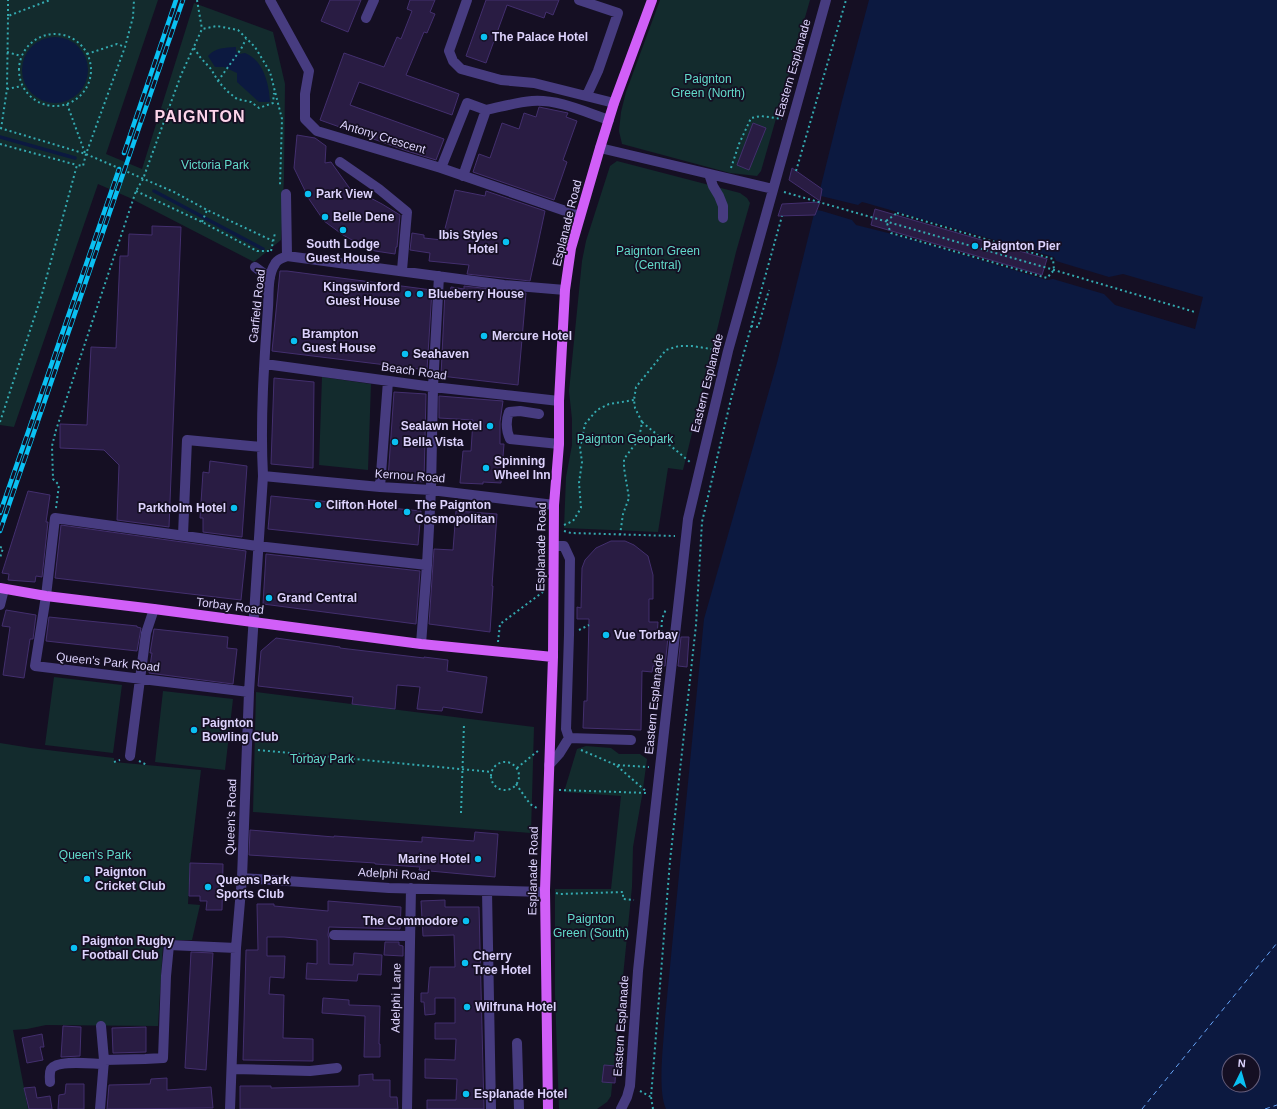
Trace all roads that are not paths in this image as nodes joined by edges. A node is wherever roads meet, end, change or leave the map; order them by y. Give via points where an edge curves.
1 (270, 0) edge
2 (374, 0) edge
3 (467, 0) edge
4 (579, 0) edge
5 (652, 0) edge
6 (826, 0) edge
7 (366, 18) dead end
8 (587, 95) junction
9 (614, 103) junction
10 (486, 110) junction
11 (609, 120) junction
12 (600, 148) junction
13 (340, 162) dead end
14 (441, 168) junction
15 (709, 174) junction
16 (463, 176) junction
17 (778, 190) junction
18 (283, 192) road end
19 (580, 216) junction
20 (723, 218) dead end
21 (287, 256) junction
22 (255, 267) dead end
23 (402, 270) junction
24 (439, 276) junction
25 (270, 278) junction
26 (565, 290) junction
27 (265, 364) junction
28 (388, 381) junction
29 (433, 388) junction
30 (508, 396) junction
31 (559, 401) junction
32 (509, 412) junction
33 (539, 414) dead end
34 (559, 444) junction
35 (261, 447) junction
36 (263, 476) junction
37 (380, 488) junction
38 (431, 490) junction
39 (554, 505) junction
40 (183, 536) junction
41 (258, 546) junction
42 (555, 546) junction
43 (427, 565) junction
44 (2, 588) edge
45 (46, 596) junction
46 (0, 605) edge
47 (154, 609) junction
48 (253, 622) junction
49 (421, 644) junction
50 (553, 657) junction
51 (140, 678) junction
52 (249, 692) junction
53 (569, 738) junction
54 (631, 740) dead end
55 (130, 756) dead end
56 (549, 765) junction
57 (242, 878) junction
58 (411, 888) junction
59 (487, 891) junction
60 (545, 891) junction
61 (334, 935) dead end
62 (410, 936) junction
63 (236, 948) junction
64 (101, 1026) dead end
65 (517, 1043) dead end
66 (104, 1062) junction
67 (337, 1068) dead end
68 (232, 1069) junction
69 (50, 1082) dead end
70 (100, 1109) edge
71 (230, 1109) edge
72 (407, 1109) edge
73 (491, 1109) edge
74 (519, 1109) edge
75 (548, 1109) edge
76 (621, 1109) edge

1 - 14 street, Antony Crescent via 309,71 305,94 305,119 317,131
2 - 7 street
3 - 8 street via 449,51 453,61 461,69 501,80 534,83
4 - 8 street via 618,14 598,72
5 - 9 main road, Esplanade Road
6 - 17 street, Eastern Esplanade via 792,121
8 - 9 street
9 - 11 main road, Esplanade Road
10 - 11 street via 531,101 546,102 564,105
10 - 14 street via 467,103
10 - 16 street
11 - 12 main road, Esplanade Road
12 - 15 street
12 - 19 main road, Esplanade Road
13 - 23 street via 407,212
14 - 16 street, Antony Crescent
15 - 17 street
15 - 20 street via 723,206
16 - 19 street, Antony Crescent
17 - 76 street, Eastern Esplanade via 728,351 688,519 660,767 652,793 646,901 630,1086
18 - 21 street
19 - 26 main road, Esplanade Road via 571,248
21 - 23 street
21 - 25 street, Garfield Road via 274,264
22 - 25 street
23 - 24 street
24 - 26 street via 536,289
24 - 29 street
25 - 27 street, Garfield Road
26 - 31 main road, Esplanade Road
27 - 28 street, Beach Road
27 - 35 street, Garfield Road
28 - 29 street, Beach Road
28 - 37 street
29 - 30 street, Beach Road
29 - 38 street
30 - 31 street, Beach Road
30 - 32 street
31 - 34 main road, Esplanade Road
32 - 33 street
32 - 34 street via 507,432 510,438
34 - 39 main road, Esplanade Road
35 - 36 street, Garfield Road
35 - 40 street via 187,440
36 - 37 street, Kernou Road
36 - 41 street, Garfield Road
37 - 38 street, Kernou Road
38 - 39 street, Kernou Road
38 - 43 street
39 - 42 main road, Esplanade Road
40 - 41 street
40 - 45 street via 55,518
41 - 43 street
41 - 48 street, Garfield Road
42 - 50 main road, Esplanade Road
42 - 53 street via 564,546 570,559 566,729
43 - 49 street
44 - 45 main road, Torbay Road
44 - 46 street
45 - 47 main road, Torbay Road
45 - 51 street, Queen's Park Road via 35,666
47 - 48 main road, Torbay Road
47 - 51 street via 146,633
48 - 49 main road, Torbay Road
48 - 52 street, Queen's Road
49 - 50 main road, Torbay Road
50 - 56 main road, Esplanade Road
51 - 52 street, Queen's Park Road
51 - 55 street
52 - 57 street, Queen's Road
53 - 54 street
53 - 56 street
56 - 60 main road, Esplanade Road
57 - 58 street, Adelphi Road
57 - 63 street, Queen's Road
58 - 59 street, Adelphi Road
58 - 62 street, Adelphi Lane
59 - 60 street, Adelphi Road
59 - 73 street
60 - 75 main road, Esplanade Road
61 - 62 street
62 - 72 street, Adelphi Lane
63 - 66 street via 169,945 163,1058
63 - 68 street, Queen's Road
64 - 66 street
65 - 74 street
66 - 69 street via 58,1064 51,1069
66 - 70 street
67 - 68 street via 310,1071
68 - 71 street, Queen's Road

